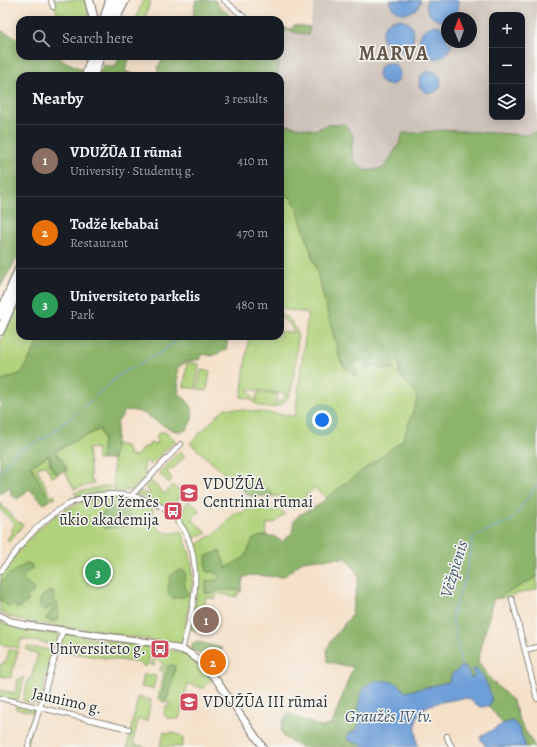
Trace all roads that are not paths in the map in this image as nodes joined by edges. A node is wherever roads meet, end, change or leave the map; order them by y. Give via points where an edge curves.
1 (51, 0) edge
2 (89, 0) edge
3 (110, 0) edge
4 (118, 0) edge
5 (125, 0) edge
6 (224, 0) edge
7 (53, 7) dead end
8 (93, 16) edge
9 (105, 16) edge
10 (113, 16) edge
11 (117, 16) edge
12 (243, 16) edge
13 (94, 60) edge
14 (95, 60) edge
15 (88, 72) edge
16 (93, 72) edge
17 (16, 277) edge
18 (16, 295) edge
19 (0, 315) edge
20 (0, 332) edge
21 (181, 444) dead end
22 (131, 496) junction
23 (0, 572) edge
24 (512, 599) dead end
25 (0, 616) edge
26 (62, 630) junction
27 (537, 647) edge
28 (182, 650) junction
29 (525, 650) junction
30 (0, 698) edge
31 (537, 698) edge
32 (40, 708) junction
33 (129, 728) dead end
34 (447, 736) dead end
35 (28, 747) edge
36 (263, 747) edge
37 (452, 747) edge

1 - 7 street
2 - 8 highway
3 - 9 highway
4 - 10 highway
5 - 11 highway
6 - 12 street
13 - 15 highway
14 - 16 highway
17 - 19 highway
18 - 20 highway
21 - 22 street
22 - 23 street via 90,496 63,507 32,532
22 - 28 street via 159,506 174,517 184,530 190,546 196,584
24 - 29 street
25 - 26 main road via 25,625
26 - 28 main road via 154,643
26 - 32 street
27 - 29 street
28 - 36 main road via 209,671
29 - 31 street
30 - 32 street, Jaunimo g.
32 - 33 street, Jaunimo g.
32 - 35 street
34 - 37 street

